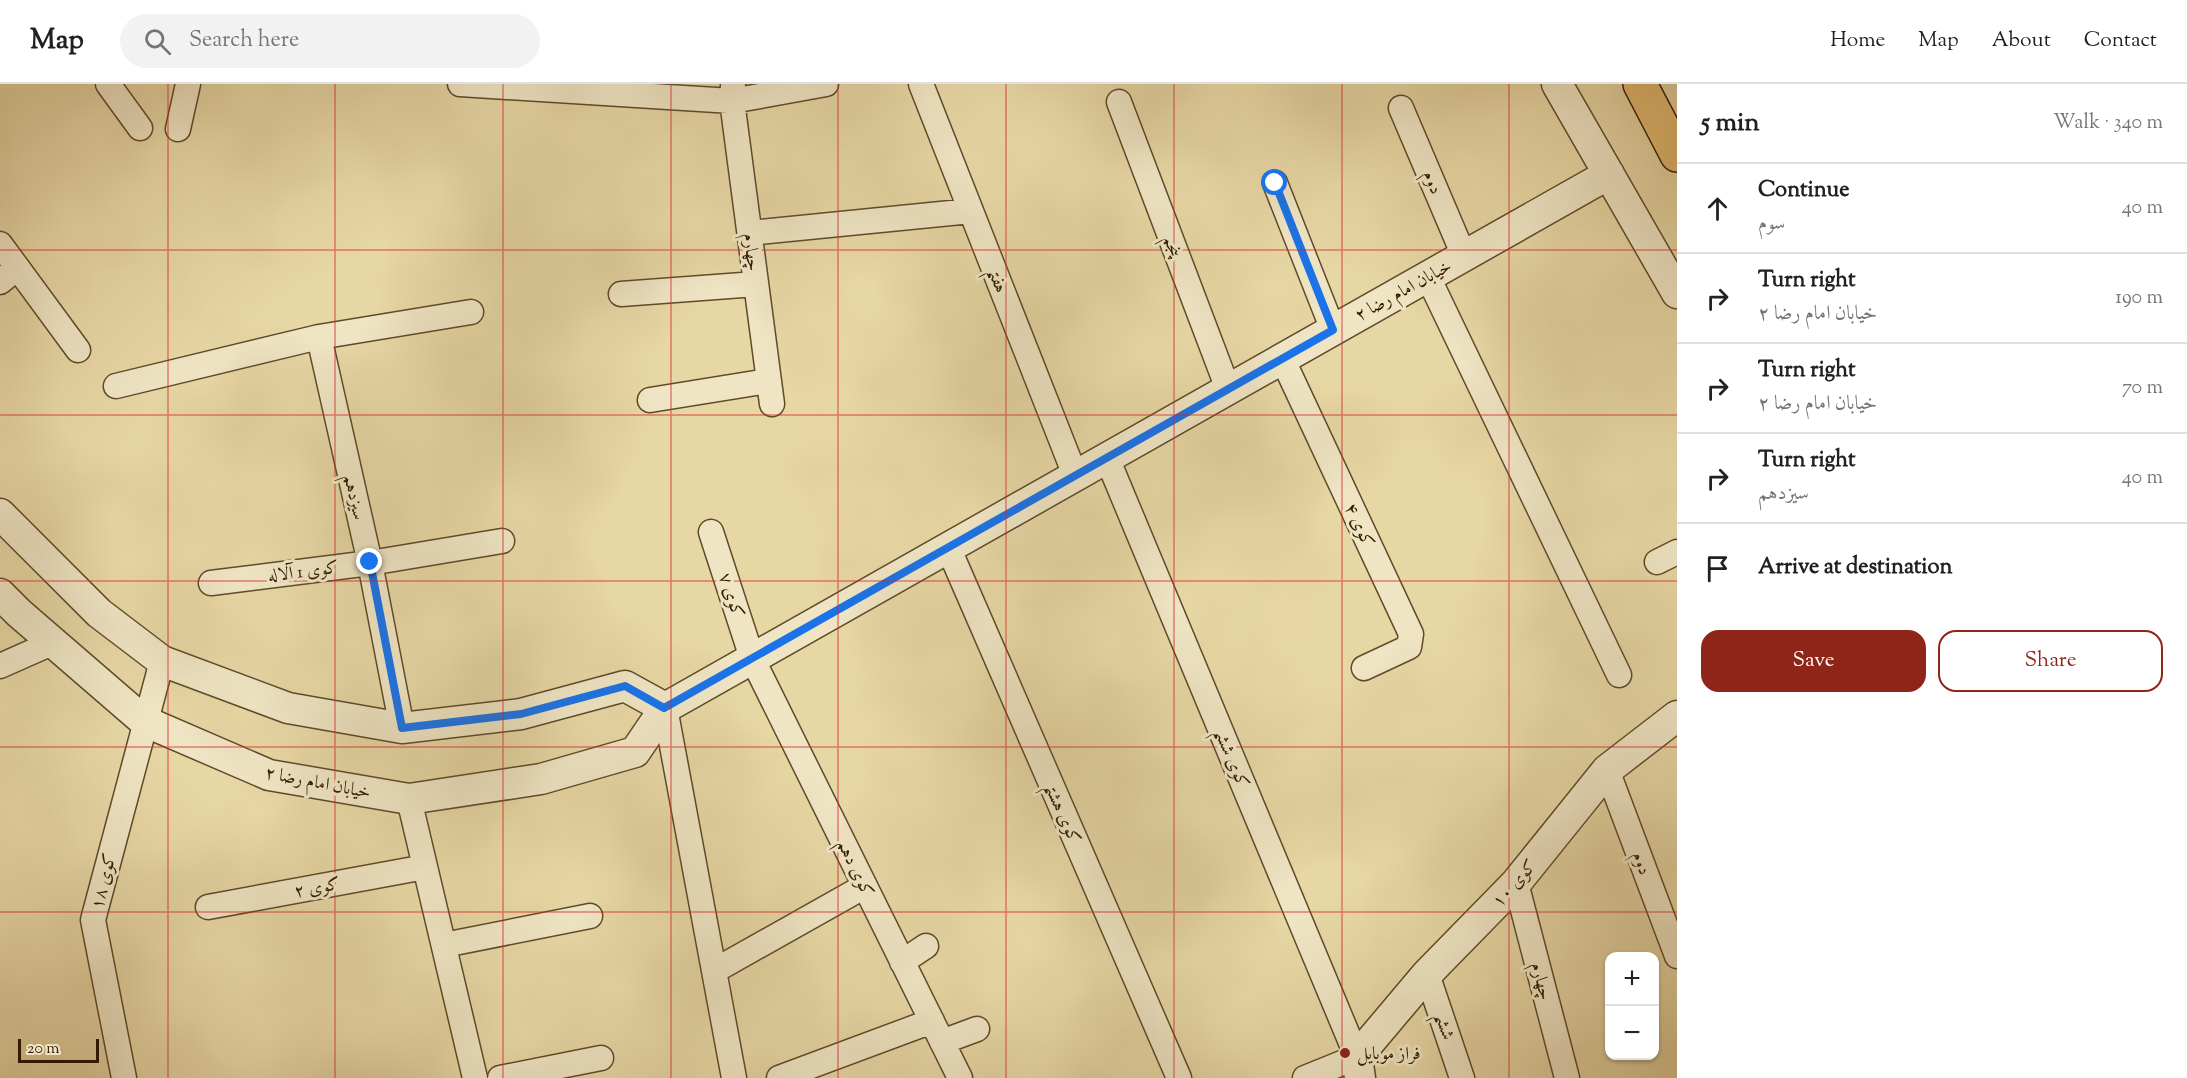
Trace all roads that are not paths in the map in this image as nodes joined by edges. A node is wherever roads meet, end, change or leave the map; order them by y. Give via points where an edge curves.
1 (108, 84) edge
2 (188, 84) edge
3 (826, 84) edge
4 (921, 84) edge
5 (1557, 84) edge
6 (1640, 84) edge
7 (463, 85) edge
8 (797, 86) edge
9 (733, 92) edge
10 (1119, 102) dead end
11 (1401, 108) dead end
12 (140, 128) dead end
13 (178, 129) dead end
14 (1677, 155) edge
15 (1609, 174) junction
16 (1275, 183) dead end
17 (971, 211) junction
18 (750, 233) junction
19 (0, 244) edge
20 (1464, 256) junction
21 (9, 275) edge
22 (1428, 277) junction
23 (756, 284) junction
24 (1677, 293) edge
25 (621, 294) dead end
26 (471, 312) dead end
27 (1333, 330) junction
28 (319, 337) junction
29 (78, 350) dead end
30 (1282, 358) junction
31 (116, 387) dead end
32 (1228, 389) junction
33 (650, 400) dead end
34 (1107, 458) junction
35 (1075, 475) junction
36 (0, 514) edge
37 (711, 532) dead end
38 (502, 541) dead end
39 (948, 547) junction
40 (370, 562) junction
41 (211, 583) dead end
42 (0, 594) edge
43 (52, 642) junction
44 (752, 658) junction
45 (162, 661) junction
46 (0, 666) edge
47 (1364, 668) dead end
48 (1619, 675) dead end
49 (664, 708) junction
50 (1677, 716) edge
51 (144, 721) junction
52 (402, 728) junction
53 (1607, 770) junction
54 (409, 799) junction
55 (425, 867) junction
56 (1516, 883) junction
57 (865, 886) junction
58 (208, 908) dead end
59 (590, 916) dead end
60 (444, 945) junction
61 (926, 946) dead end
62 (1677, 956) edge
63 (902, 962) junction
64 (714, 971) junction
65 (1426, 974) junction
66 (977, 1029) dead end
67 (937, 1032) junction
68 (601, 1058) dead end
69 (1359, 1068) edge
70 (124, 1078) edge
71 (476, 1078) edge
72 (500, 1078) edge
73 (734, 1078) edge
74 (779, 1078) edge
75 (960, 1078) edge
76 (1179, 1078) edge
77 (1305, 1078) edge
78 (1462, 1078) edge
79 (1567, 1078) edge

1 - 12 street
2 - 13 street
3 - 8 street
4 - 17 street, هفتم
5 - 15 street
6 - 14 main road
7 - 9 street
8 - 9 street
9 - 18 street, چهارم
10 - 32 street, پنجم
11 - 20 street, دوم
15 - 20 street, خیابان امام رضا ۲
15 - 24 street
16 - 27 street
17 - 18 street
17 - 35 street, هفتم
18 - 23 street, چهارم
19 - 21 street
20 - 22 street, خیابان امام رضا ۲
21 - 29 street
22 - 27 street, خیابان امام رضا ۲
22 - 48 street
23 - 25 street
23 - 33 street, چهارم via 770,393
26 - 28 street
27 - 30 street, خیابان امام رضا ۲
28 - 31 street
28 - 40 street, سیزدهم
30 - 32 street, خیابان امام رضا ۲
30 - 47 street, کوی ۴ via 1411,634 1409,647
32 - 34 street, خیابان امام رضا ۲
34 - 35 street, خیابان امام رضا ۲
34 - 69 street, کوی ششم
35 - 39 street, خیابان امام رضا ۲
36 - 45 street via 99,614
37 - 44 street, کوی ۷
38 - 40 street, کوی 1 آلاله
39 - 44 street, خیابان امام رضا ۲
39 - 76 street, کوی هشتم
40 - 41 street, کوی 1 آلاله
40 - 52 street, سیزدهم
42 - 43 street, خیابان امام رضا ۲
43 - 46 street
43 - 51 street, خیابان امام رضا ۲
44 - 49 street, خیابان امام رضا ۲
44 - 57 street, کوی دهم
45 - 51 street, کوی ۱۸
45 - 52 street via 288,708
49 - 52 street via 625,686 521,714
49 - 54 street, خیابان امام رضا ۲ via 635,752 541,779
49 - 64 street
50 - 53 street, کوی ۱۰
51 - 54 street, خیابان امام رضا ۲ via 269,775
51 - 70 street, کوی ۱۸ via 93,920
53 - 56 street, کوی ۱۰
53 - 62 street, دوم
54 - 55 street
55 - 58 street, کوی ۲
55 - 60 street
56 - 65 street, کوی ۱۰
56 - 79 street, چهارم
57 - 63 street, کوی دهم
57 - 64 street
59 - 60 street
60 - 71 street
61 - 63 street
63 - 67 street, کوی دهم
64 - 73 street
65 - 69 street, کوی ۱۰
65 - 78 street, ششم
66 - 67 street
67 - 74 street
67 - 75 street, کوی دهم
68 - 72 street
69 - 77 street

